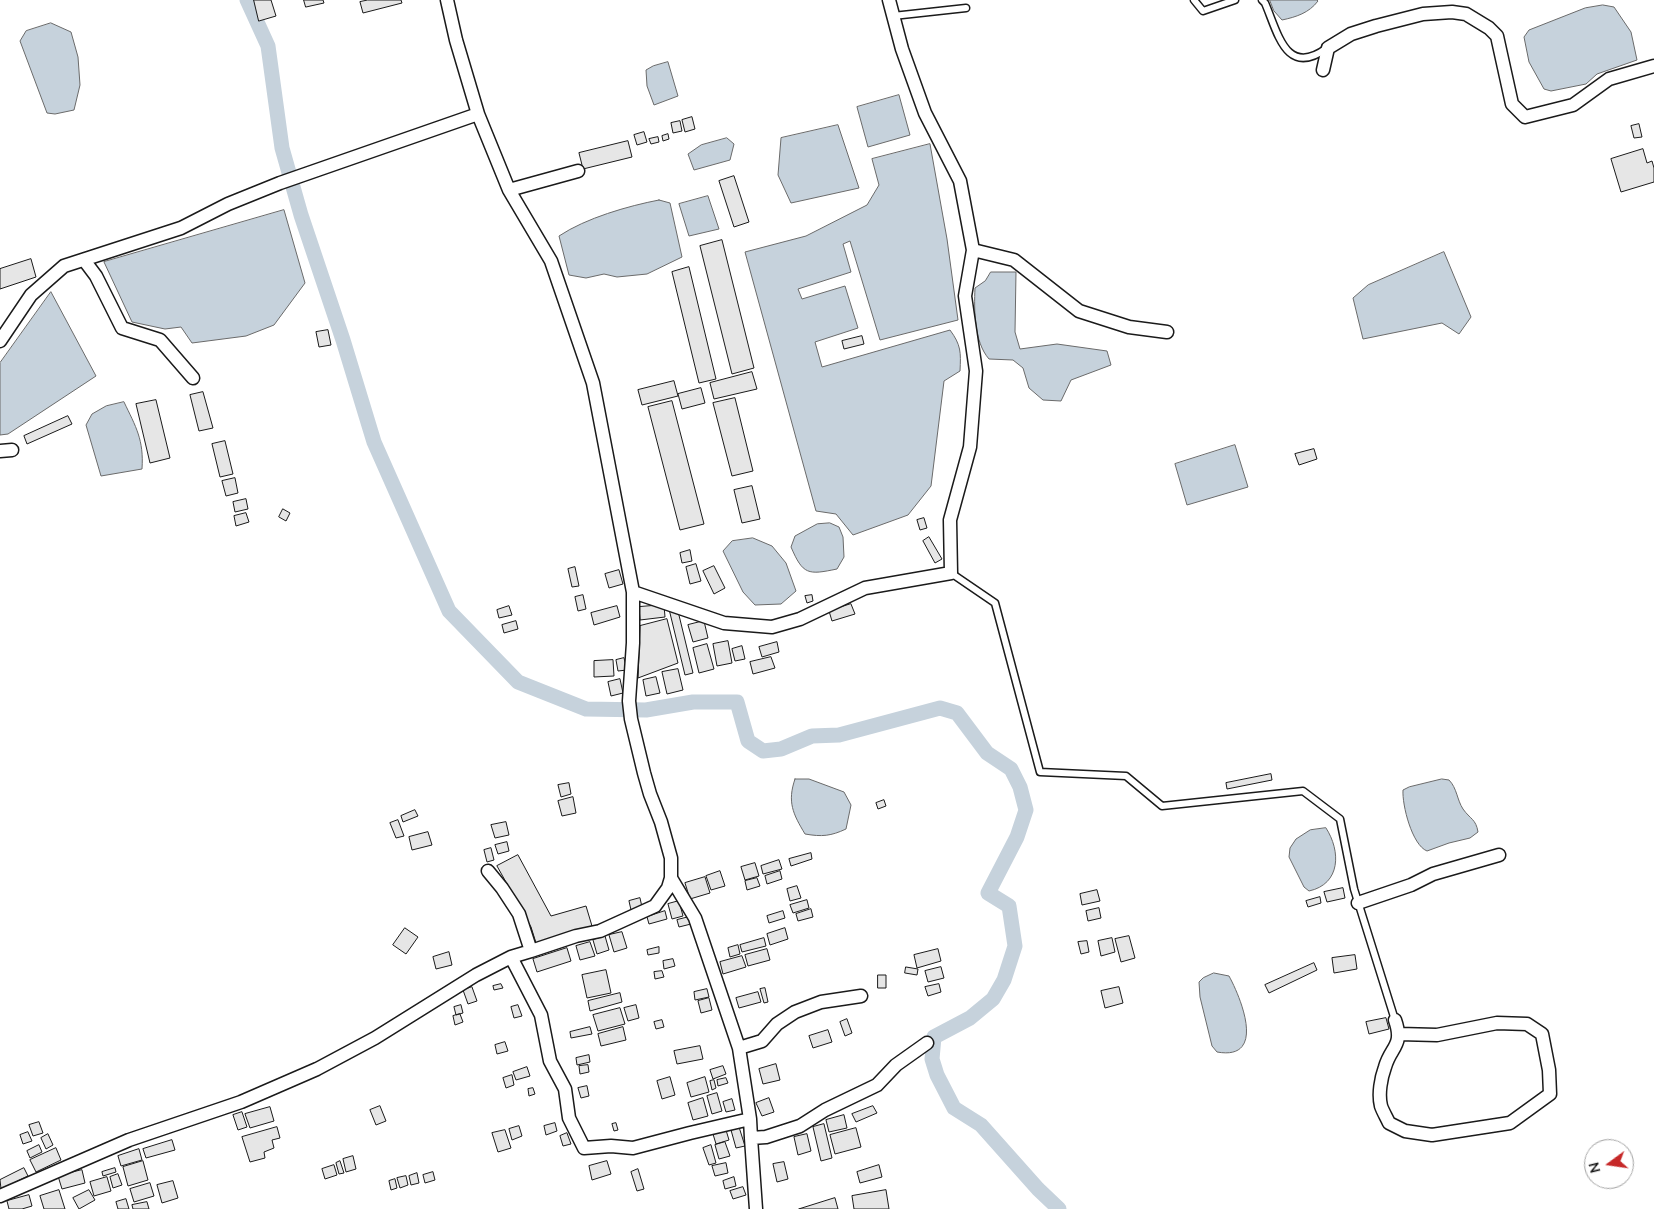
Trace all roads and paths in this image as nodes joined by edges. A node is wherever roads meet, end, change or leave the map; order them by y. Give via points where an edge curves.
1 (447, 0) edge
2 (889, 0) edge
3 (1194, 0) edge
4 (1235, 0) edge
5 (1262, 0) edge
6 (966, 8) dead end
7 (893, 16) junction
8 (1328, 48) junction
9 (1654, 66) edge
10 (1323, 70) dead end
11 (478, 114) junction
12 (578, 171) dead end
13 (509, 190) junction
14 (973, 250) junction
15 (84, 260) junction
16 (1167, 332) dead end
17 (0, 340) edge
18 (193, 378) dead end
19 (951, 573) junction
20 (633, 592) junction
21 (1499, 854) dead end
22 (488, 872) dead end
23 (671, 878) junction
24 (1358, 903) junction
25 (531, 951) junction
26 (511, 957) junction
27 (861, 996) dead end
28 (1395, 1020) joint
29 (1399, 1034) junction
30 (927, 1043) dead end
31 (739, 1048) junction
32 (750, 1119) junction
33 (752, 1138) junction
34 (0, 1196) edge
35 (756, 1209) edge

1 - 11 street
2 - 7 street
3 - 4 lane via 1203,11
5 - 8 lane via 1288,53 1295,58 1306,58
6 - 7 lane
7 - 14 street via 925,114 960,181
8 - 9 street via 1351,34 1416,16 1436,12 1466,14 1497,36 1512,104 1525,117 1573,105 1609,79
8 - 10 street
11 - 13 street
11 - 15 street via 280,183 181,228
12 - 13 street
13 - 20 street via 551,262 593,383
14 - 16 street via 1014,260 1079,311 1129,327
14 - 19 street via 965,296 976,371 970,447 950,520
15 - 17 street via 64,266 31,295
15 - 18 street via 96,276 122,328 160,340
19 - 20 street via 865,588 800,619 772,627 724,623
19 - 24 lane via 995,603 1040,772 1126,776 1162,806 1303,791 1340,820
20 - 23 street via 631,719 650,794 662,822 671,858
21 - 24 street via 1433,874
22 - 25 street via 519,914
23 - 25 street via 655,906 600,931
23 - 31 street via 695,918
24 - 28 lane
25 - 26 street
26 - 32 street via 541,1015 550,1061 565,1090 569,1118 584,1148 633,1148
26 - 34 street via 317,1069 240,1102 129,1140
27 - 31 street via 821,1002 795,1012 777,1024 762,1041
28 - 29 street
29 - 29 street via 1385,1065 1380,1084 1380,1104 1389,1123 1405,1131 1432,1135 1510,1123 1550,1094 1542,1034 1527,1024 1497,1023 1437,1035
30 - 33 street via 877,1085 800,1126
31 - 32 street
32 - 33 street
33 - 35 street

